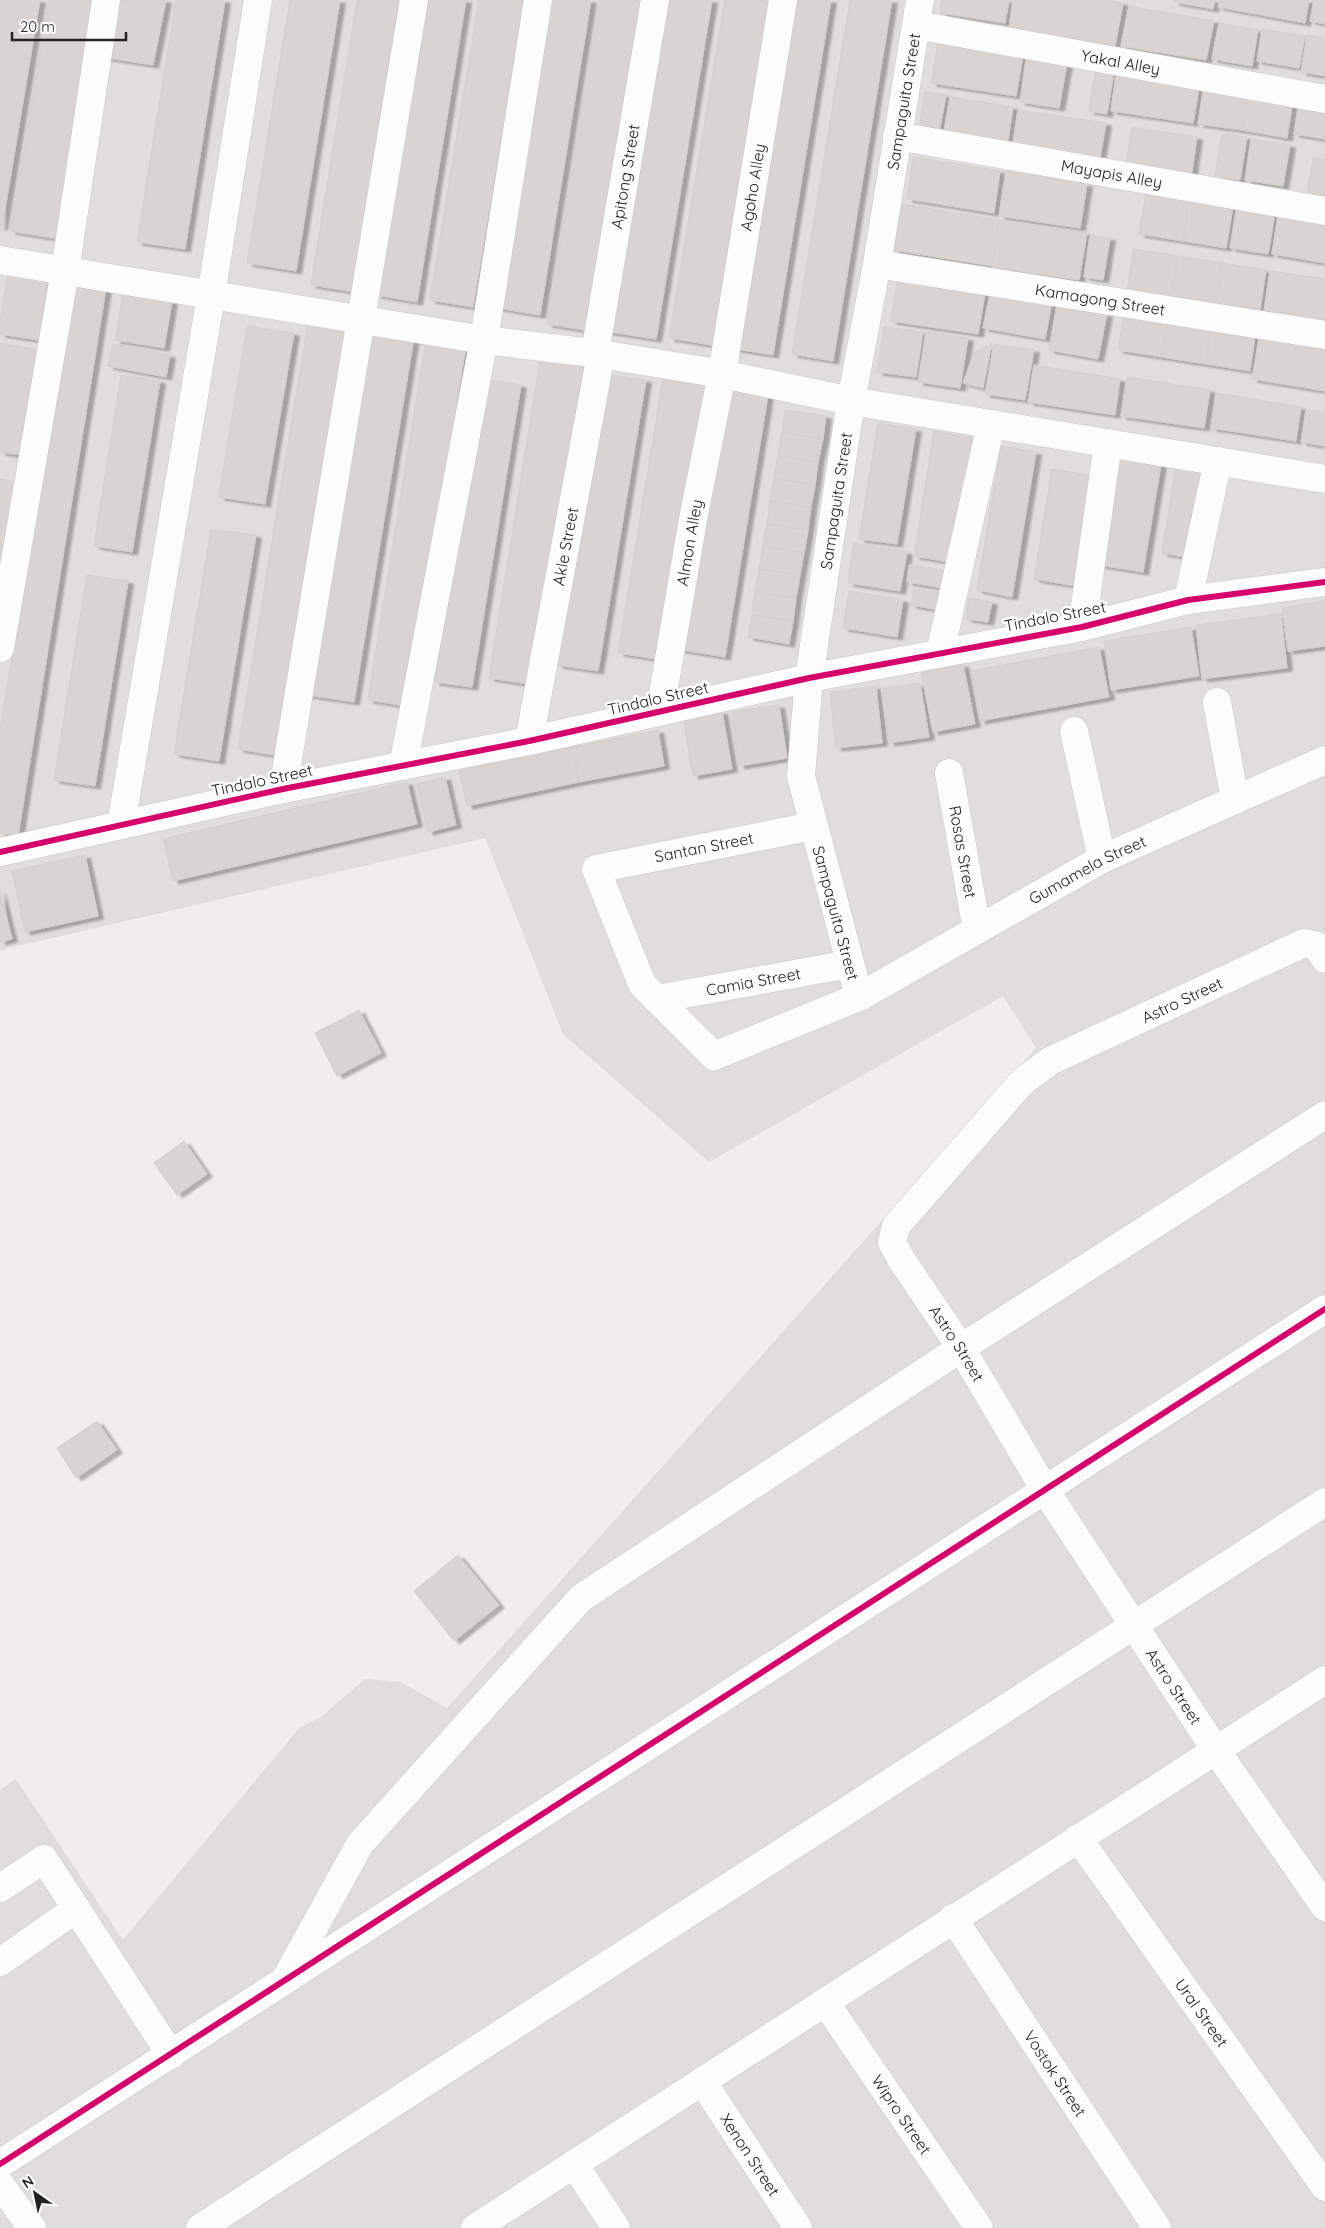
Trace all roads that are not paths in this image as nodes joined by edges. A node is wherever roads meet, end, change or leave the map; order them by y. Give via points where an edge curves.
1 (106, 0) edge
2 (258, 0) edge
3 (414, 0) edge
4 (538, 0) edge
5 (655, 0) edge
6 (784, 0) edge
7 (918, 12) edge
8 (1325, 99) edge
9 (897, 136) junction
10 (1325, 211) edge
11 (0, 260) edge
12 (877, 264) junction
13 (65, 271) junction
14 (211, 296) junction
15 (361, 320) junction
16 (1325, 334) edge
17 (484, 340) junction
18 (598, 353) junction
19 (722, 374) junction
20 (851, 401) junction
21 (991, 424) junction
22 (1108, 443) junction
23 (1218, 461) junction
24 (1325, 479) edge
25 (1325, 582) edge
26 (1188, 600) junction
27 (1082, 627) junction
28 (0, 648) edge
29 (940, 653) junction
30 (809, 678) junction
31 (1217, 702) dead end
32 (660, 711) junction
33 (1074, 731) dead end
34 (529, 741) junction
35 (1325, 760) edge
36 (403, 766) junction
37 (949, 773) dead end
38 (283, 789) junction
39 (1235, 800) junction
40 (121, 825) junction
41 (812, 826) junction
42 (0, 852) edge
43 (1102, 859) junction
44 (977, 930) junction
45 (1325, 959) edge
46 (849, 964) junction
47 (859, 998) junction
48 (658, 1000) junction
49 (1325, 1115) edge
50 (1325, 1309) edge
51 (961, 1348) junction
52 (1045, 1490) junction
53 (1325, 1502) edge
54 (1133, 1625) junction
55 (1325, 1680) edge
56 (1215, 1749) junction
57 (1078, 1838) junction
58 (0, 1888) edge
59 (1325, 1907) edge
60 (76, 1909) junction
61 (953, 1918) junction
62 (0, 1962) edge
63 (284, 1982) junction
64 (825, 2002) junction
65 (171, 2055) junction
66 (702, 2081) junction
67 (0, 2164) edge
68 (574, 2164) junction
69 (0, 2184) edge
70 (1325, 2187) edge
71 (32, 2228) edge
72 (200, 2228) edge
73 (475, 2228) edge
74 (616, 2228) edge
75 (798, 2228) edge
76 (979, 2228) edge
77 (1157, 2228) edge

1 - 13 street
2 - 14 street
3 - 15 street
4 - 17 street
5 - 18 street, Apitong Street
6 - 19 street, Agoho Alley
7 - 8 street, Yakal Alley
7 - 9 street, Sampaguita Street
9 - 10 street, Mayapis Alley
9 - 12 street, Sampaguita Street
11 - 13 street
12 - 16 street, Kamagong Street
12 - 20 street, Sampaguita Street
13 - 14 street
13 - 28 street
14 - 15 street
14 - 40 street
15 - 17 street
15 - 38 street
17 - 18 street
17 - 36 street
18 - 19 street
18 - 34 street, Akle Street
19 - 20 street
19 - 32 street, Almon Alley
20 - 21 street
20 - 30 street, Sampaguita Street
21 - 22 street
21 - 29 street
22 - 23 street
22 - 27 street
23 - 24 street
23 - 26 street
25 - 26 street, Tindalo Street
26 - 27 street, Tindalo Street
27 - 29 street, Tindalo Street
29 - 30 street, Tindalo Street
30 - 32 street, Tindalo Street
30 - 41 street, Sampaguita Street via 801,776
31 - 39 street
32 - 34 street, Tindalo Street
33 - 43 street
34 - 36 street, Tindalo Street
35 - 39 street, Gumamela Street
36 - 38 street, Tindalo Street
37 - 44 street, Rosas Street
38 - 40 street, Tindalo Street
39 - 43 street, Gumamela Street
40 - 42 street, Tindalo Street
41 - 46 street, Sampaguita Street
41 - 48 street, Santan Street via 596,869 642,984
43 - 44 street, Gumamela Street
44 - 47 street, Gumamela Street
45 - 51 street, Astro Street via 1317,946 1304,943 1050,1062 1022,1082 896,1226 892,1242
46 - 47 street, Sampaguita Street
46 - 48 street, Camia Street
47 - 48 street, Gumamela Street via 714,1056
49 - 51 street
50 - 52 street
51 - 52 street, Astro Street
51 - 63 street via 581,1598 360,1844
52 - 54 street, Astro Street
52 - 63 street
53 - 54 street
54 - 56 street, Astro Street
54 - 72 street
55 - 56 street
56 - 57 street
56 - 59 street, Astro Street
57 - 61 street
57 - 70 street, Ural Street
58 - 60 street via 44,1859
60 - 62 street
60 - 65 street
61 - 64 street
61 - 77 street, Vostok Street
63 - 65 street
64 - 66 street
64 - 76 street, Wipro Street
65 - 67 street
66 - 68 street
66 - 75 street, Xenon Street
68 - 73 street
68 - 74 street
69 - 71 street

